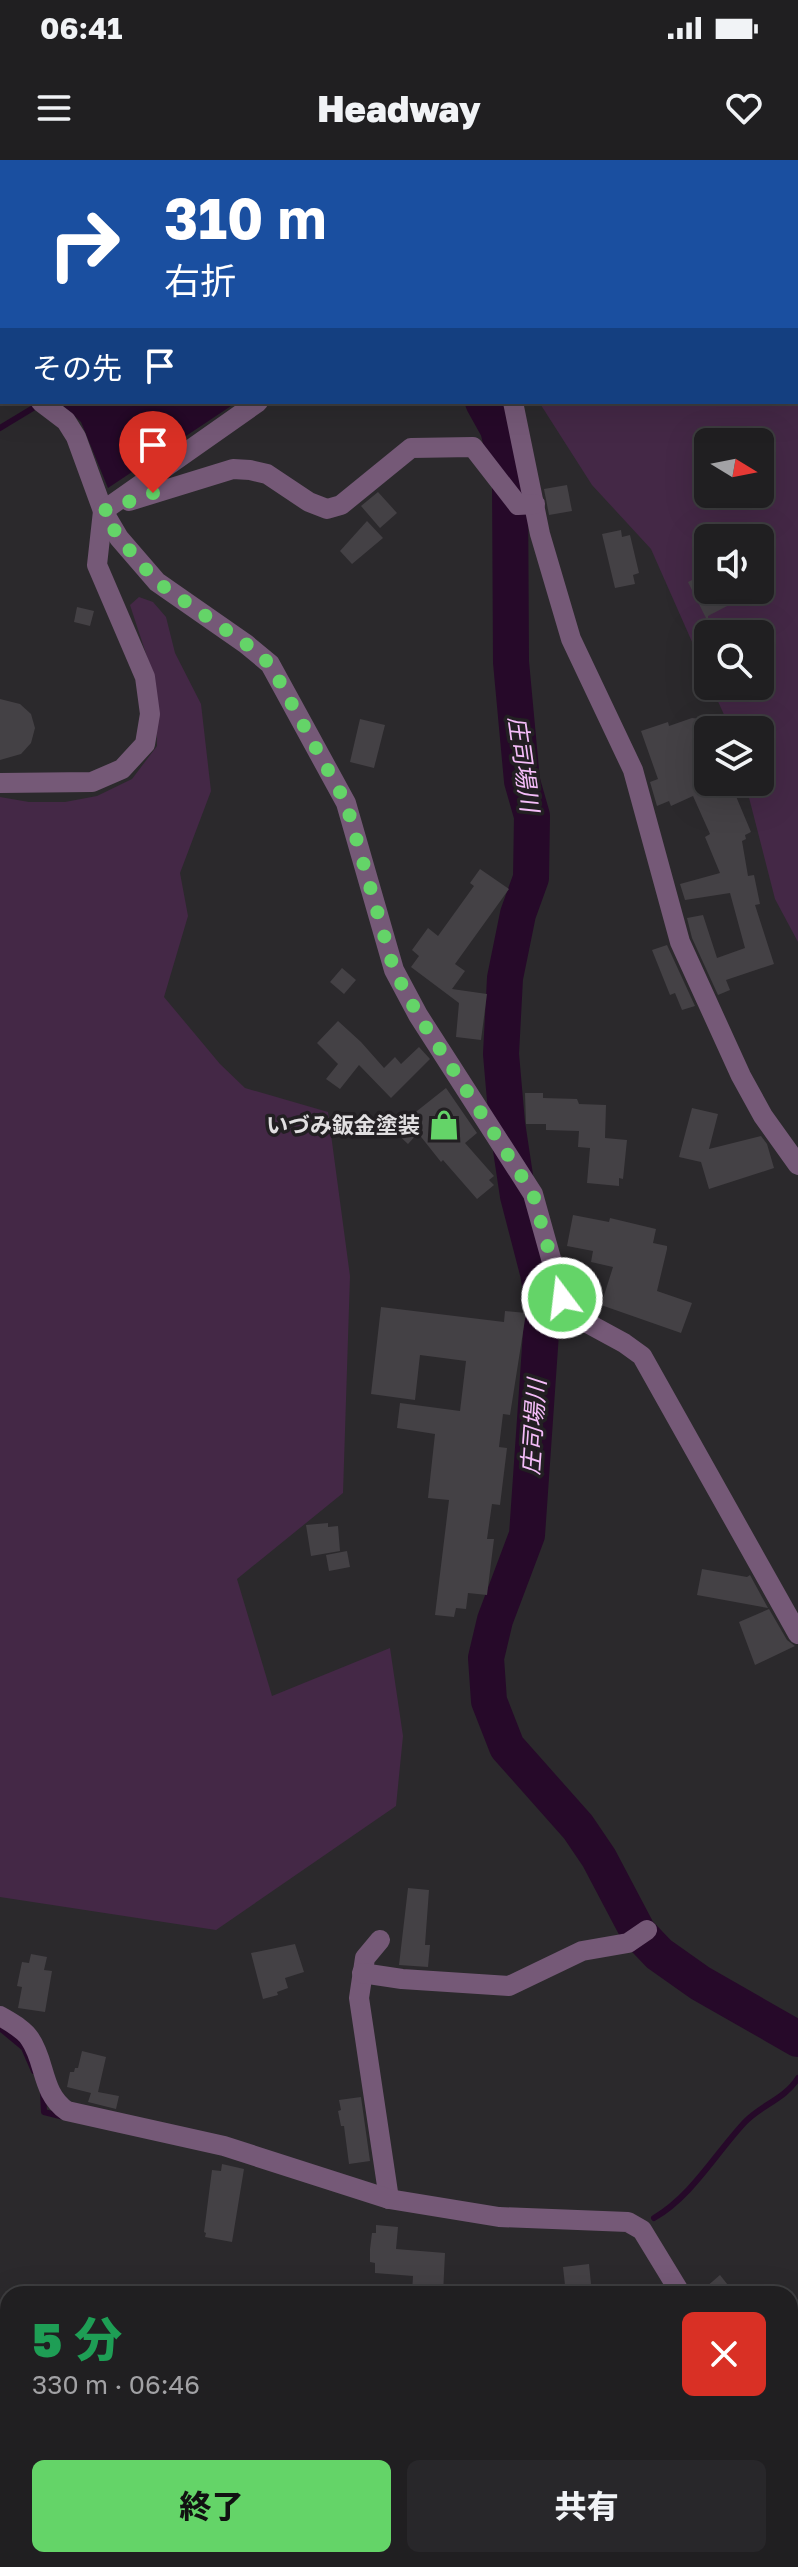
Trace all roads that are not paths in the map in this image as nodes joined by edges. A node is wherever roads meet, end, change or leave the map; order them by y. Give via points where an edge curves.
1 (44, 404) edge
2 (255, 404) edge
3 (513, 404) edge
4 (535, 504) junction
5 (103, 511) junction
6 (0, 783) edge
7 (798, 1165) edge
8 (798, 1634) edge
9 (647, 1930) dead end
10 (380, 1940) dead end
11 (362, 1973) junction
12 (0, 2016) edge
13 (389, 2199) junction
14 (676, 2286) edge

1 - 5 street via 76,437
2 - 5 street
3 - 4 street
4 - 5 street via 518,505 473,447 411,448 341,505 327,509 267,474 233,469
4 - 7 street via 571,639 636,780 680,942 741,1076
5 - 6 street via 97,565 145,677 150,714 145,744 122,769 92,782
5 - 8 street via 157,582 270,664 346,803 394,970 533,1194 562,1298 578,1318 642,1356
9 - 11 street via 628,1943 582,1951 509,1986
10 - 11 street via 365,1958
11 - 13 street via 359,1998
12 - 13 street via 31,2039 49,2092 67,2111 224,2146
13 - 14 street via 499,2217 628,2222 642,2230

